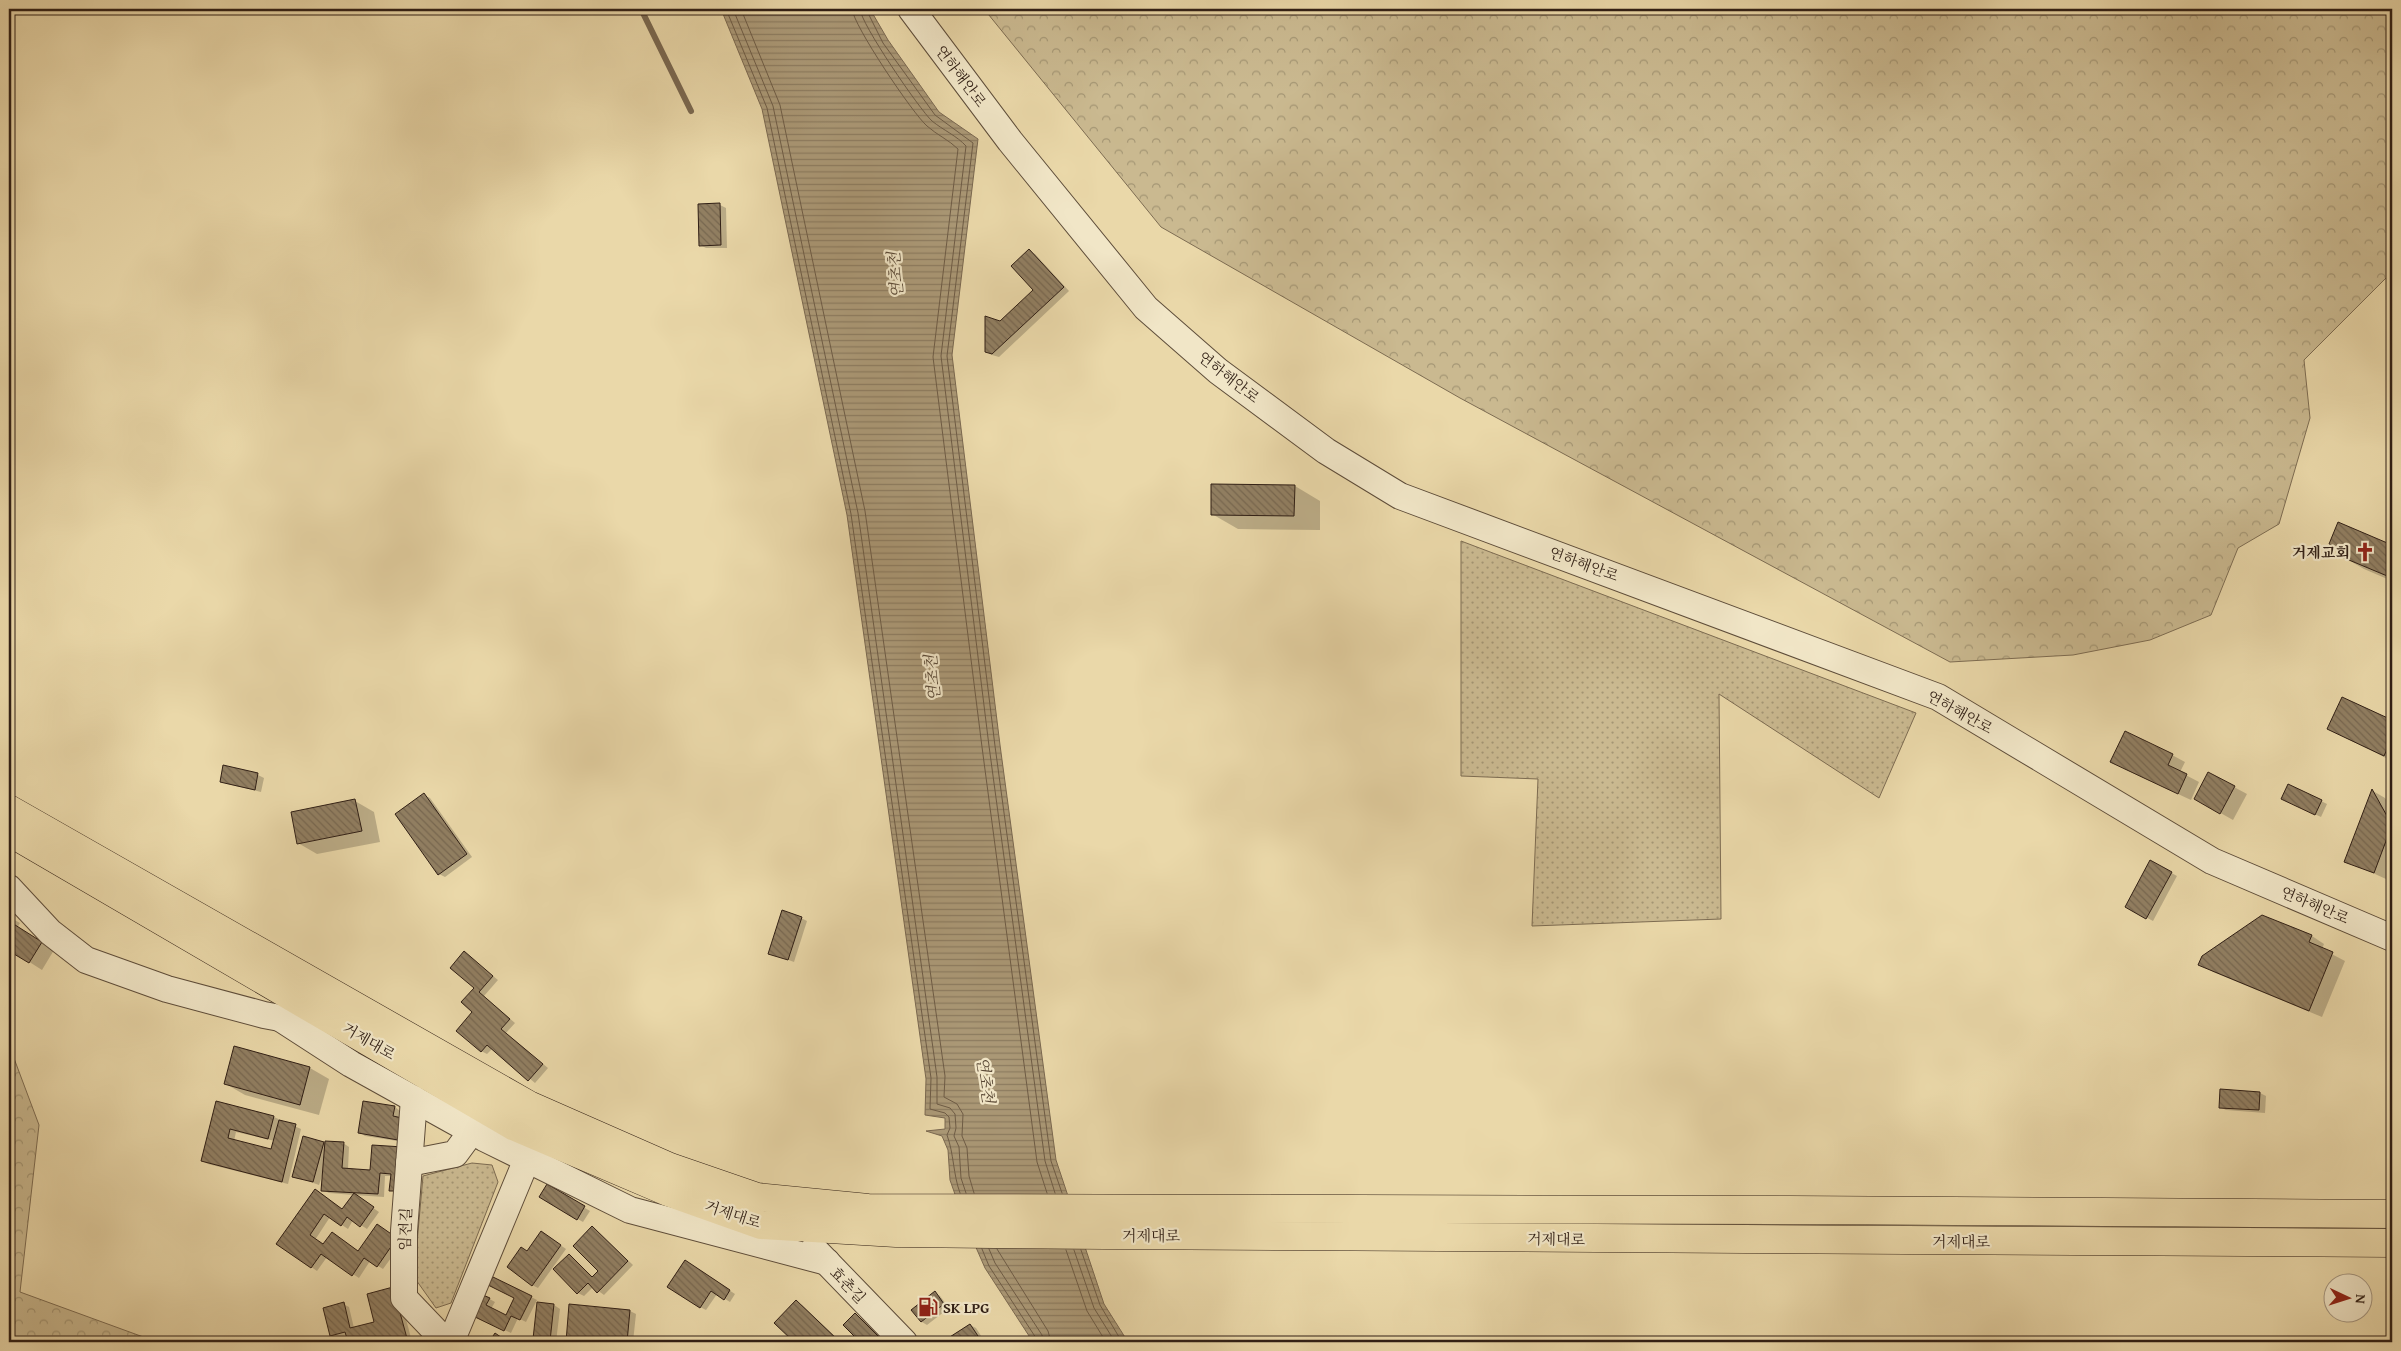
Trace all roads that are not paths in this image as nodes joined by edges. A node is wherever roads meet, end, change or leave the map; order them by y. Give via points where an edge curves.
1 (911, 9) edge
2 (9, 809) edge
3 (9, 832) edge
4 (9, 888) edge
5 (2392, 938) edge
6 (280, 1018) junction
7 (351, 1030) junction
8 (414, 1099) junction
9 (472, 1131) junction
10 (527, 1159) junction
11 (409, 1162) junction
12 (2392, 1214) edge
13 (896, 1220) junction
14 (793, 1227) junction
15 (2392, 1243) edge
16 (827, 1262) junction
17 (446, 1342) edge
18 (451, 1342) edge
19 (904, 1342) edge

1 - 5 street, 연하해안로 via 1010,141 1146,308 1218,371 1326,451 1400,496 1938,697 2212,861
2 - 13 main road, 거제대로 via 529,1105 670,1166 756,1197 868,1208
3 - 7 main road, 거제대로
4 - 6 street via 50,932 86,960 167,989
6 - 7 street
6 - 8 street via 351,1064
7 - 14 main road, 거제대로 via 513,1126 668,1192 761,1225
8 - 9 street
8 - 11 street, 임전길
9 - 10 street
9 - 11 street via 455,1154
10 - 16 street via 630,1210
10 - 18 street
11 - 17 street, 임전길 via 404,1298
12 - 13 main road, 거제대로 via 1097,1209
13 - 14 main road, 거제대로
13 - 15 main road, 거제대로 via 1105,1235
14 - 16 street, 효촌길
16 - 19 street, 효촌길

